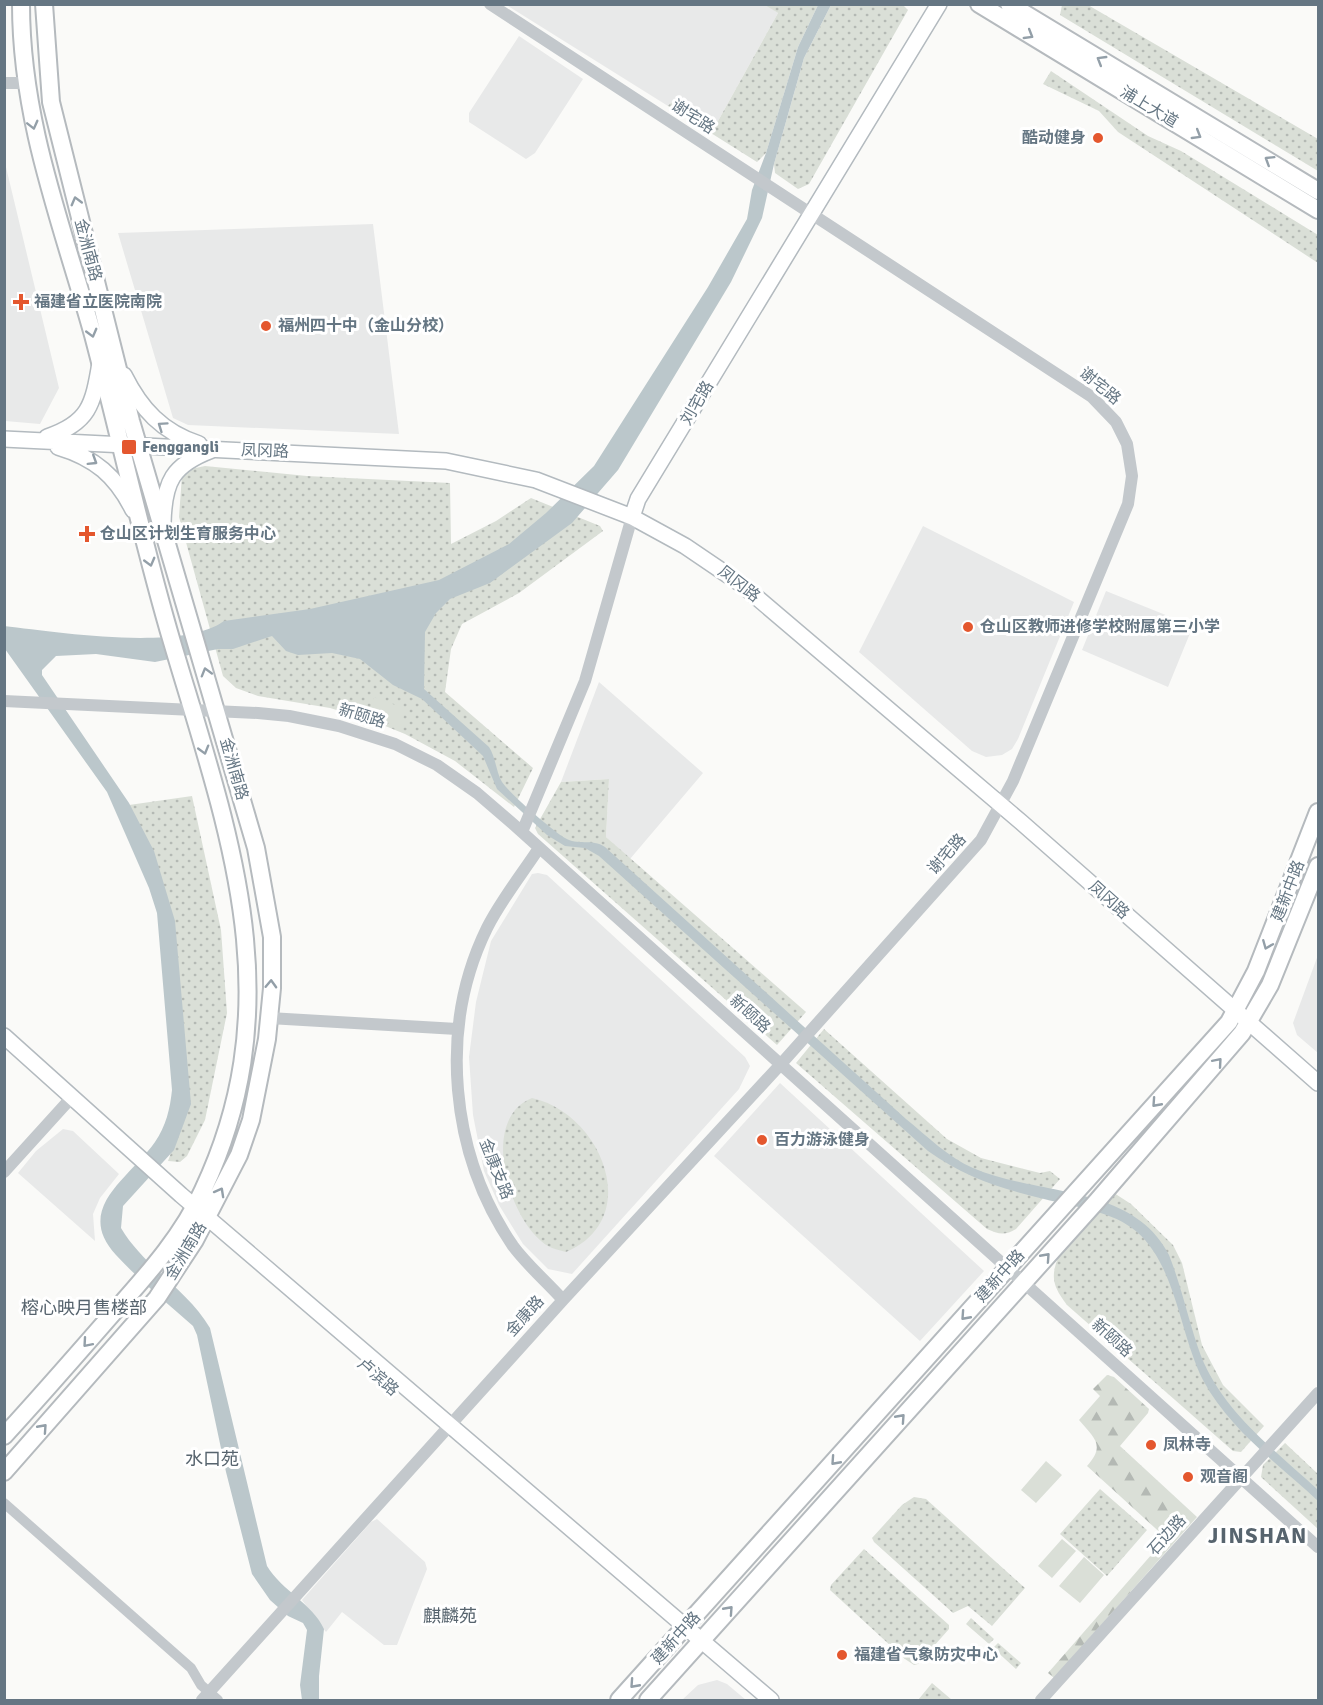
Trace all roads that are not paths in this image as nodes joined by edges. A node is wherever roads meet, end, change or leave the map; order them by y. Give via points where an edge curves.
1 (21, 4) edge
2 (44, 4) edge
3 (939, 4) edge
4 (979, 4) edge
5 (1009, 4) edge
6 (497, 6) edge
7 (4, 83) edge
8 (25, 83) junction
9 (1318, 191) edge
10 (1318, 210) edge
11 (812, 213) junction
12 (100, 362) junction
13 (118, 363) junction
14 (4, 439) edge
15 (38, 440) junction
16 (129, 445) junction
17 (216, 449) junction
18 (632, 517) junction
19 (140, 524) junction
20 (163, 526) junction
21 (4, 701) edge
22 (193, 711) junction
23 (218, 712) junction
24 (1001, 805) junction
25 (1318, 812) edge
26 (522, 832) junction
27 (539, 848) junction
28 (1318, 866) edge
29 (1235, 1012) junction
30 (269, 1018) junction
31 (1248, 1024) junction
32 (457, 1029) junction
33 (4, 1036) edge
34 (4, 1048) edge
35 (785, 1060) junction
36 (1318, 1083) edge
37 (69, 1100) junction
38 (4, 1172) edge
39 (199, 1216) junction
40 (1008, 1267) junction
41 (1024, 1281) junction
42 (563, 1300) junction
43 (1318, 1393) edge
44 (445, 1429) junction
45 (4, 1436) edge
46 (4, 1472) edge
47 (1241, 1477) junction
48 (4, 1503) edge
49 (1318, 1547) edge
50 (682, 1632) junction
51 (698, 1645) junction
52 (210, 1698) edge
53 (619, 1701) edge
54 (648, 1701) edge
55 (756, 1701) edge
56 (771, 1701) edge
57 (1041, 1701) edge

1 - 8 main road, 金洲南路
13 -> 2 main road, 金洲南路 via 51,102
3 - 11 main road, 刘宅路
4 -> 10 main road, 浦上大道
9 -> 5 main road, 浦上大道
6 - 11 street, 谢宅路
7 - 8 street
8 -> 12 main road, 金洲南路 via 52,201
11 - 18 main road, 刘宅路 via 638,499
11 - 24 street, 谢宅路 via 1087,393 1116,422 1127,444 1132,476 1126,512
12 - 15 main road via 95,390 84,417 65,431
12 - 16 main road, 金洲南路
13 - 16 main road, 金洲南路
17 -> 13 main road via 175,434 152,419
14 - 15 main road, 凤冈路
15 - 16 main road, 凤冈路
15 -> 19 main road via 80,453 106,470
16 - 17 main road, 凤冈路
16 - 19 main road, 金洲南路
16 - 20 main road, 金洲南路
17 - 18 main road, 凤冈路 via 423,458 491,469 566,490
17 - 20 main road via 197,456 174,474 164,497
18 - 24 main road, 凤冈路 via 695,552 741,584
18 - 26 street, 刘宅路 via 585,681
19 -> 22 main road, 金洲南路
23 -> 20 main road, 金洲南路
21 - 22 street, 新颐路
22 - 23 street, 新颐路
22 -> 39 main road, 金洲南路 via 241,892 248,981 239,1087
23 - 26 street, 新颐路 via 289,716 381,739 448,772
30 -> 23 main road, 金洲南路 via 272,937 267,900
24 - 29 main road, 凤冈路
24 - 35 street, 谢宅路 via 981,840
25 -> 29 main road, 建新中路 via 1265,949
26 - 27 street, 新颐路
27 - 32 street, 金康支路 via 488,927 466,987
27 - 35 street, 新颐路
28 - 31 main road, 建新中路 via 1270,985
29 - 31 main road, 凤冈路
29 -> 40 main road, 建新中路
30 - 32 street
39 -> 30 main road, 金洲南路 via 239,1155 261,1077
31 - 36 main road, 凤冈路
41 -> 31 main road, 建新中路
32 - 42 street, 金康支路 via 459,1104 467,1144 482,1185 514,1246
33 - 37 main road
34 - 37 main road
35 - 40 street, 新颐路
35 - 42 street, 金康路
37 - 38 street
37 - 39 main road, 卢滨路
39 - 44 main road, 卢滨路
39 -> 45 main road, 金洲南路
46 -> 39 main road, 金洲南路 via 157,1298
40 - 41 street, 新颐路
40 -> 50 main road, 建新中路
41 - 47 street, 新颐路
51 -> 41 main road, 建新中路
42 - 44 street, 金康路
43 - 47 street, 石边路
44 - 50 main road, 卢滨路
44 - 52 street, 金康路
47 - 49 street, 新颐路
47 - 57 street, 石边路
48 - 52 street via 191,1668
50 - 51 main road
50 -> 53 main road, 建新中路
51 - 54 main road, 建新中路
51 - 55 main road
51 - 56 main road

